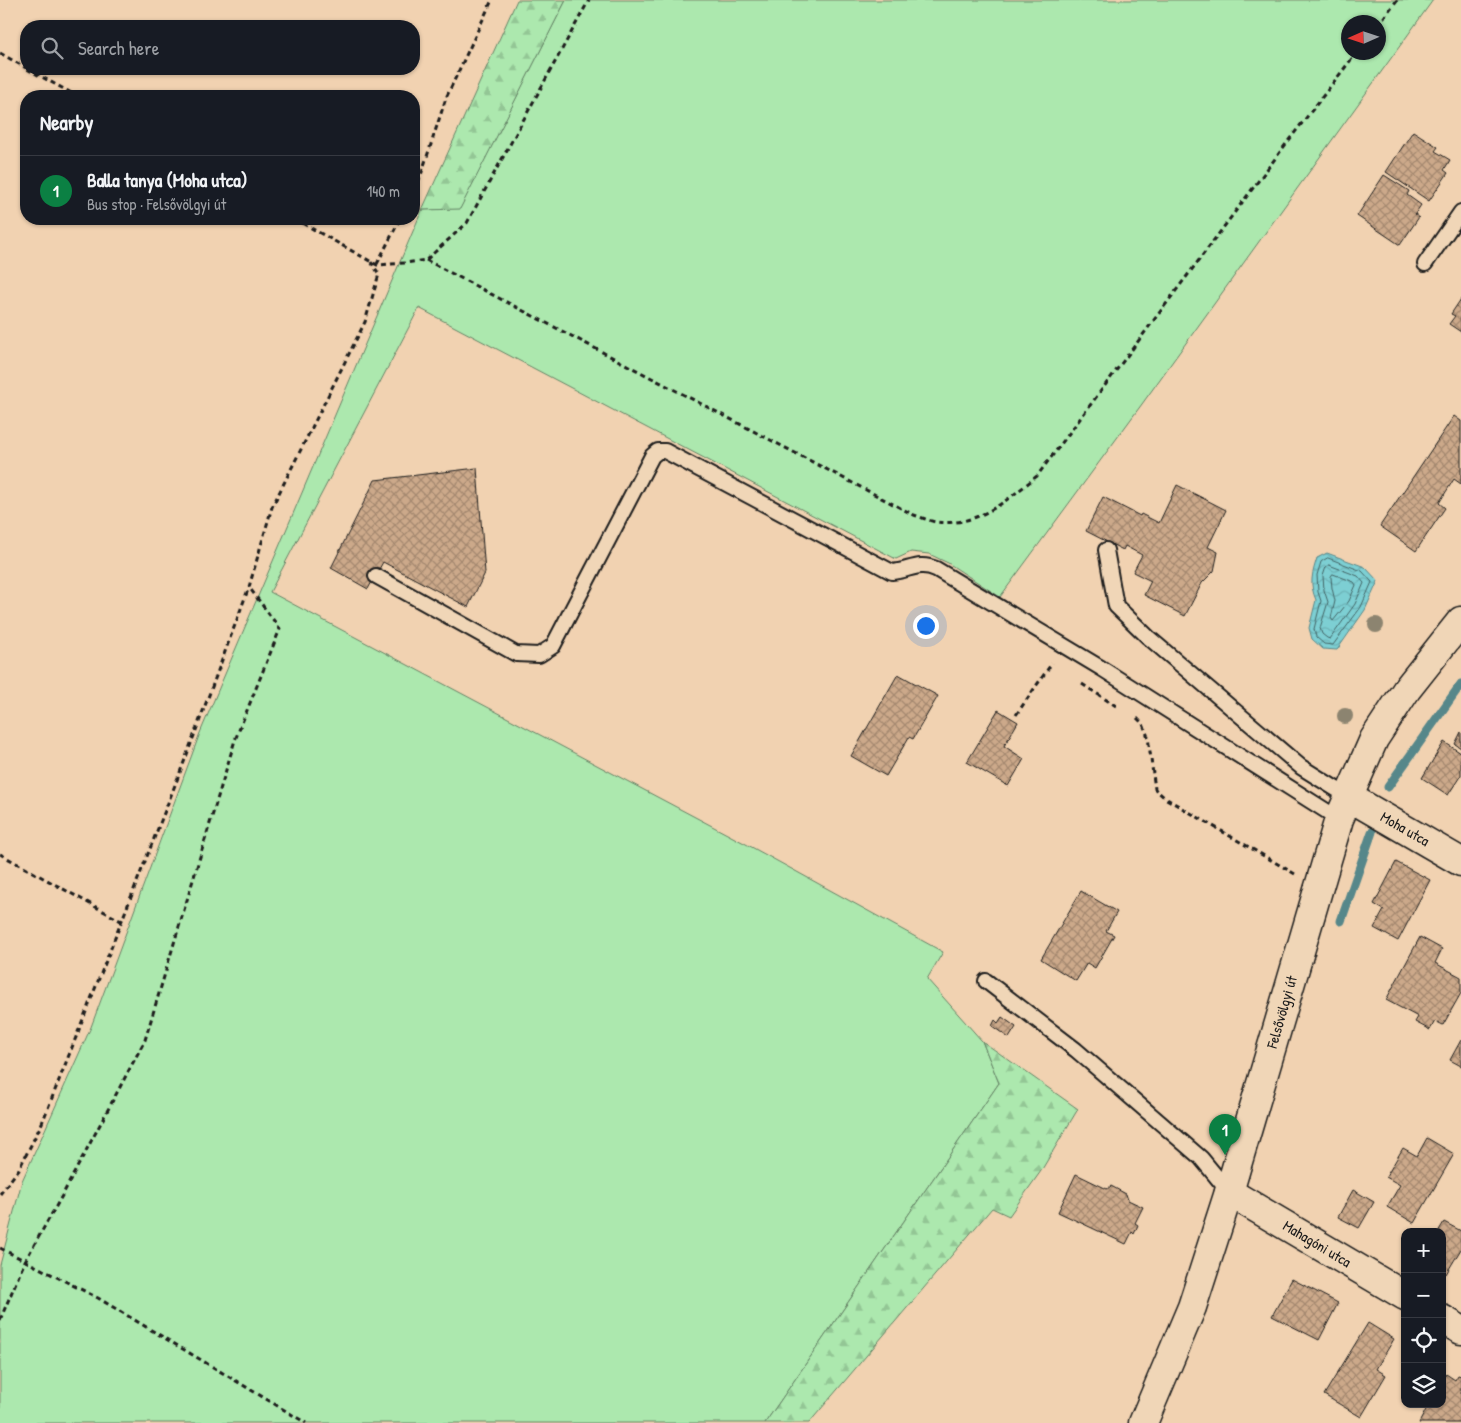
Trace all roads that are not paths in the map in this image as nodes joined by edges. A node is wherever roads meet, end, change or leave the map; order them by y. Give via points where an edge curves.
1 (1461, 212) edge
2 (1425, 264) dead end
3 (1106, 550) dead end
4 (376, 576) dead end
5 (1461, 621) edge
6 (1344, 808) junction
7 (1461, 862) edge
8 (986, 981) dead end
9 (1229, 1192) junction
10 (1401, 1294) edge
11 (1446, 1321) edge
12 (1461, 1330) edge
13 (1143, 1423) edge

1 - 2 lane
3 - 6 lane via 1116,606
4 - 6 lane via 516,654 539,655 552,646 652,456 658,451 665,451 892,572 920,565 936,569
5 - 6 street, Felsővölgyi út via 1407,689 1374,739
6 - 7 street, Moha utca
6 - 9 street, Felsővölgyi út
8 - 9 lane via 1076,1050 1201,1158
9 - 10 street, Mahagóni utca
9 - 13 street, Felsővölgyi út via 1192,1307
11 - 12 street

